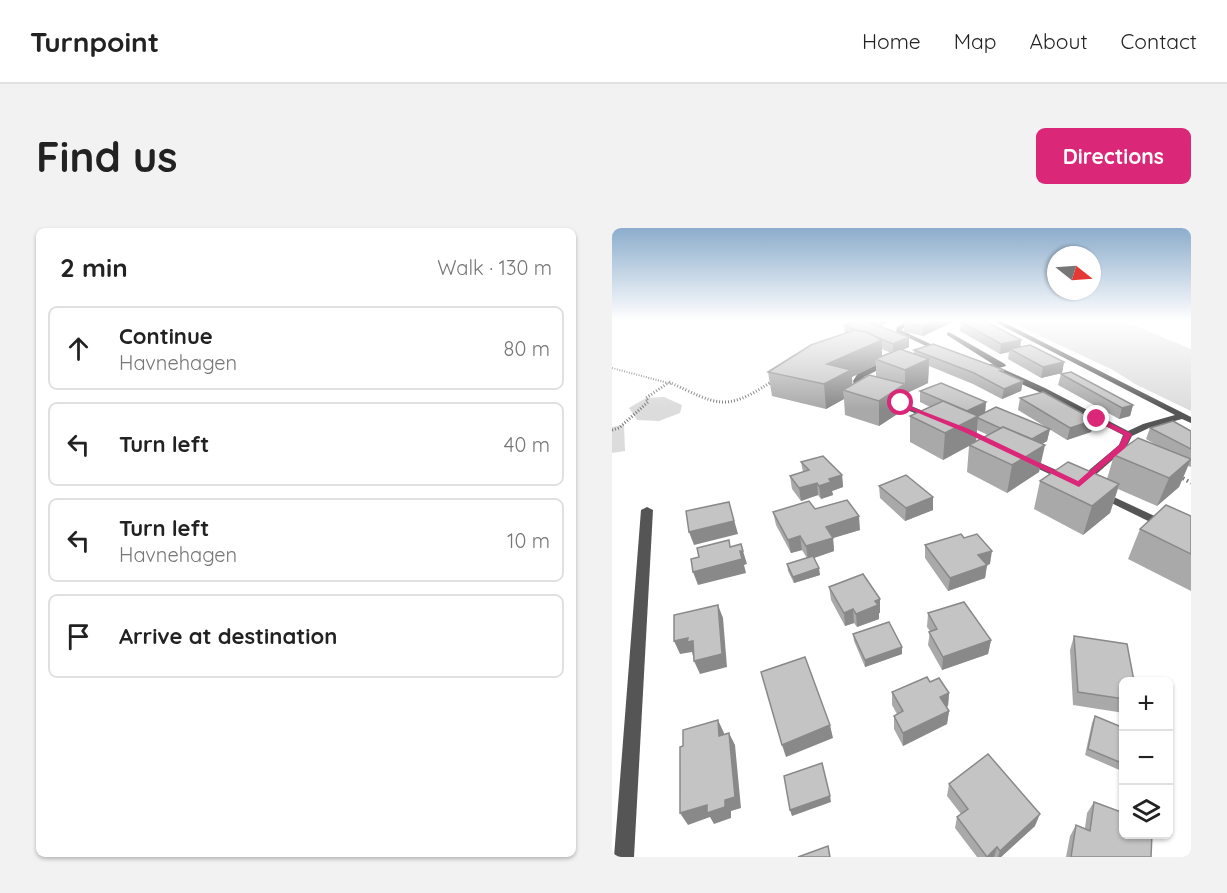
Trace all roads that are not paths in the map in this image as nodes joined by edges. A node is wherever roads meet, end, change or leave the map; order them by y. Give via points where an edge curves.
1 (940, 350) edge
2 (976, 350) edge
3 (1054, 350) edge
4 (951, 354) edge
5 (898, 359) edge
6 (972, 360) edge
7 (1006, 372) junction
8 (1187, 418) edge
9 (945, 422) edge
10 (1128, 434) junction
11 (1019, 457) edge
12 (1079, 484) junction
13 (647, 510) dead end
14 (1191, 538) edge
15 (624, 857) edge

1 - 4 street
2 - 7 street
3 - 8 street
5 - 9 street via 867,372 857,381 858,386
6 - 7 street
7 - 10 street
8 - 10 street via 1146,426
10 - 12 street via 1122,446
11 - 12 street
12 - 14 street
13 - 15 street

